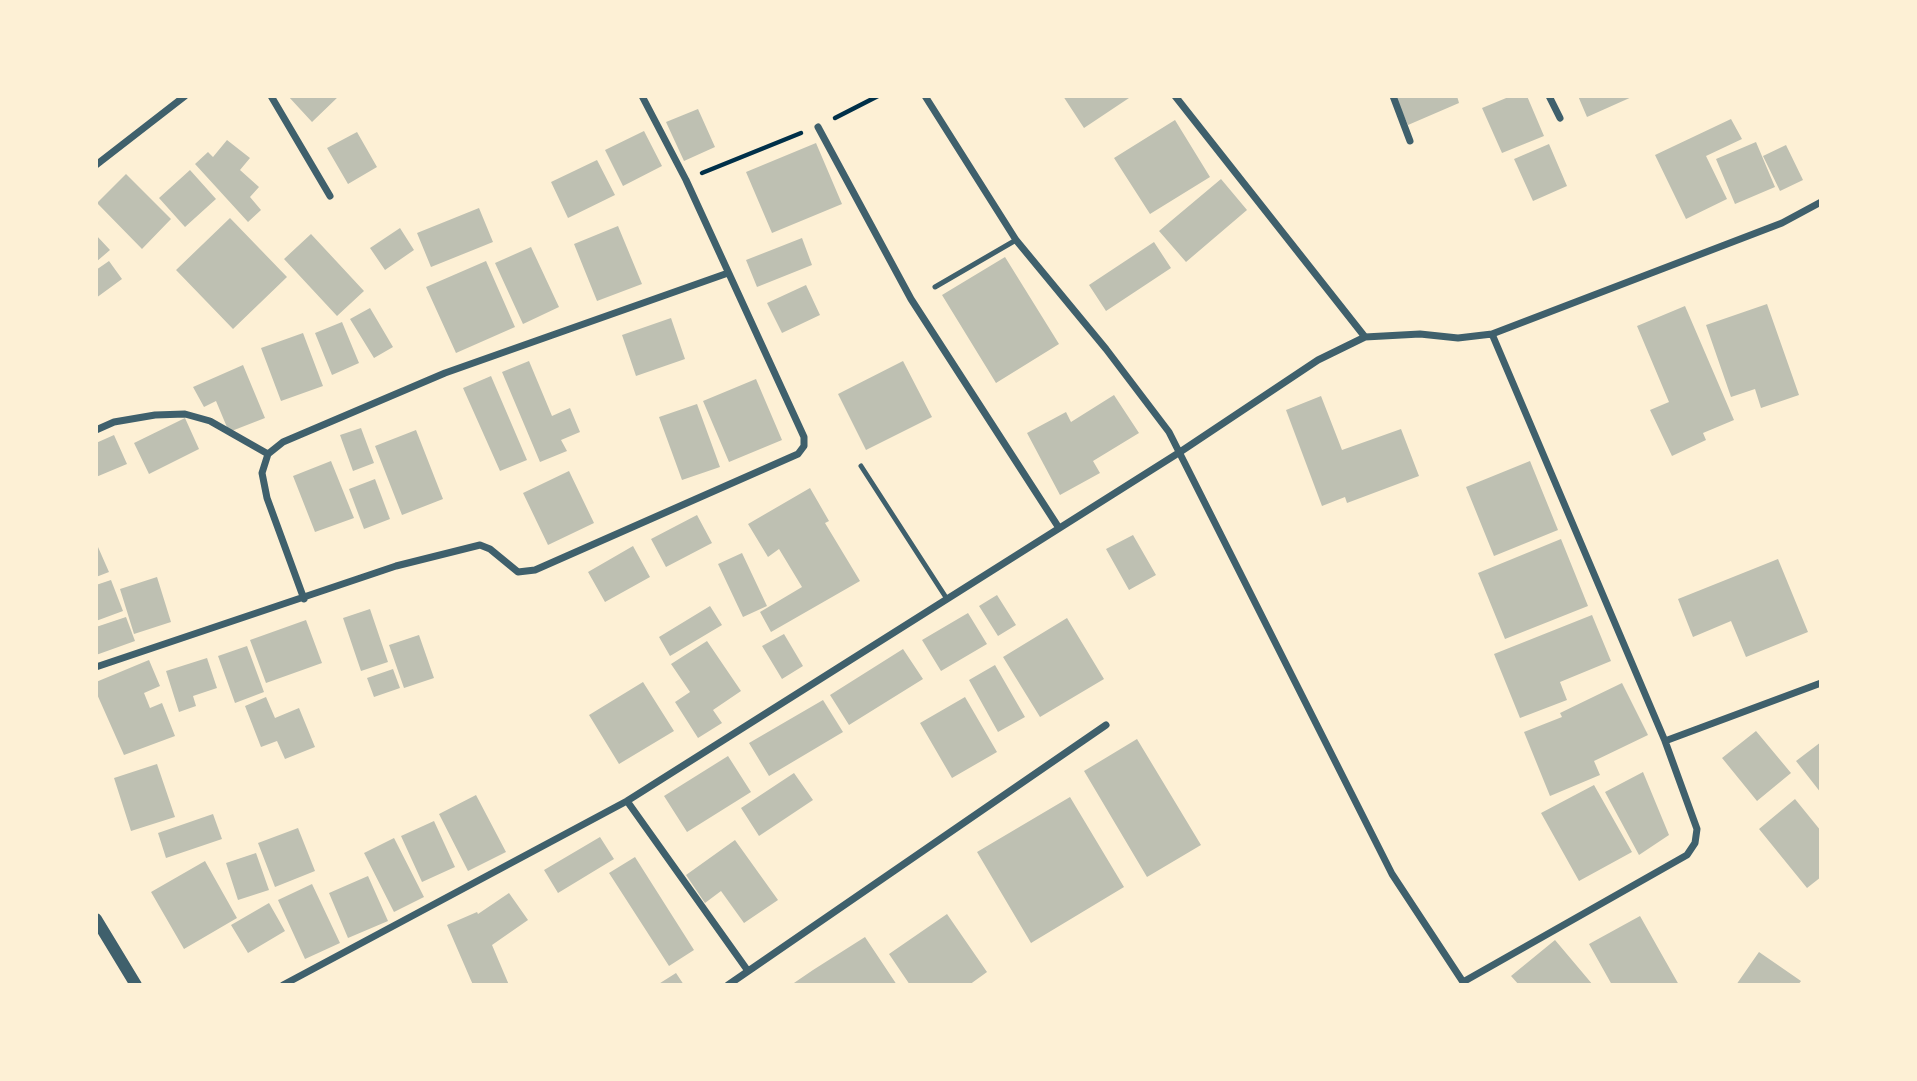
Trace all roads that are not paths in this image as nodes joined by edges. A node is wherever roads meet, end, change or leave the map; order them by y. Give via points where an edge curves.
1 (186, 96) edge
2 (271, 96) edge
3 (642, 96) edge
4 (925, 96) edge
5 (1175, 96) edge
6 (1393, 96) edge
7 (1549, 96) edge
8 (1560, 118) dead end
9 (818, 127) road end
10 (1410, 141) dead end
11 (96, 165) edge
12 (330, 196) dead end
13 (1821, 202) edge
14 (1016, 240) junction
15 (728, 273) junction
16 (935, 287) dead end
17 (1492, 334) junction
18 (1365, 337) junction
19 (96, 430) edge
20 (1180, 452) junction
21 (268, 454) junction
22 (861, 466) dead end
23 (1059, 528) junction
24 (304, 599) junction
25 (947, 599) junction
26 (96, 667) edge
27 (1821, 683) edge
28 (1106, 725) dead end
29 (1664, 741) junction
30 (626, 801) junction
31 (96, 919) edge
32 (748, 971) junction
33 (1464, 983) edge
34 (136, 985) edge
35 (283, 985) edge
36 (728, 985) edge

1 - 11 street
2 - 12 street
3 - 15 street
4 - 14 street
5 - 18 street
6 - 10 street
7 - 8 street
9 - 23 street via 911,299
13 - 17 street via 1782,223
14 - 16 lane
14 - 20 street via 1106,349
15 - 21 street via 445,373 283,442
15 - 24 street via 803,437 798,454 536,570 518,572 480,545 396,566
17 - 18 street
17 - 29 street
18 - 20 street via 1318,360
19 - 21 street via 114,422 185,414 210,421
20 - 23 street
20 - 33 street via 1392,874
21 - 24 street via 262,473 267,498
22 - 25 lane
23 - 25 street
24 - 26 street
25 - 30 street
27 - 29 street
28 - 32 street
29 - 33 street via 1697,829 1695,843 1686,855
30 - 32 street
30 - 35 street
31 - 34 street
32 - 36 street

